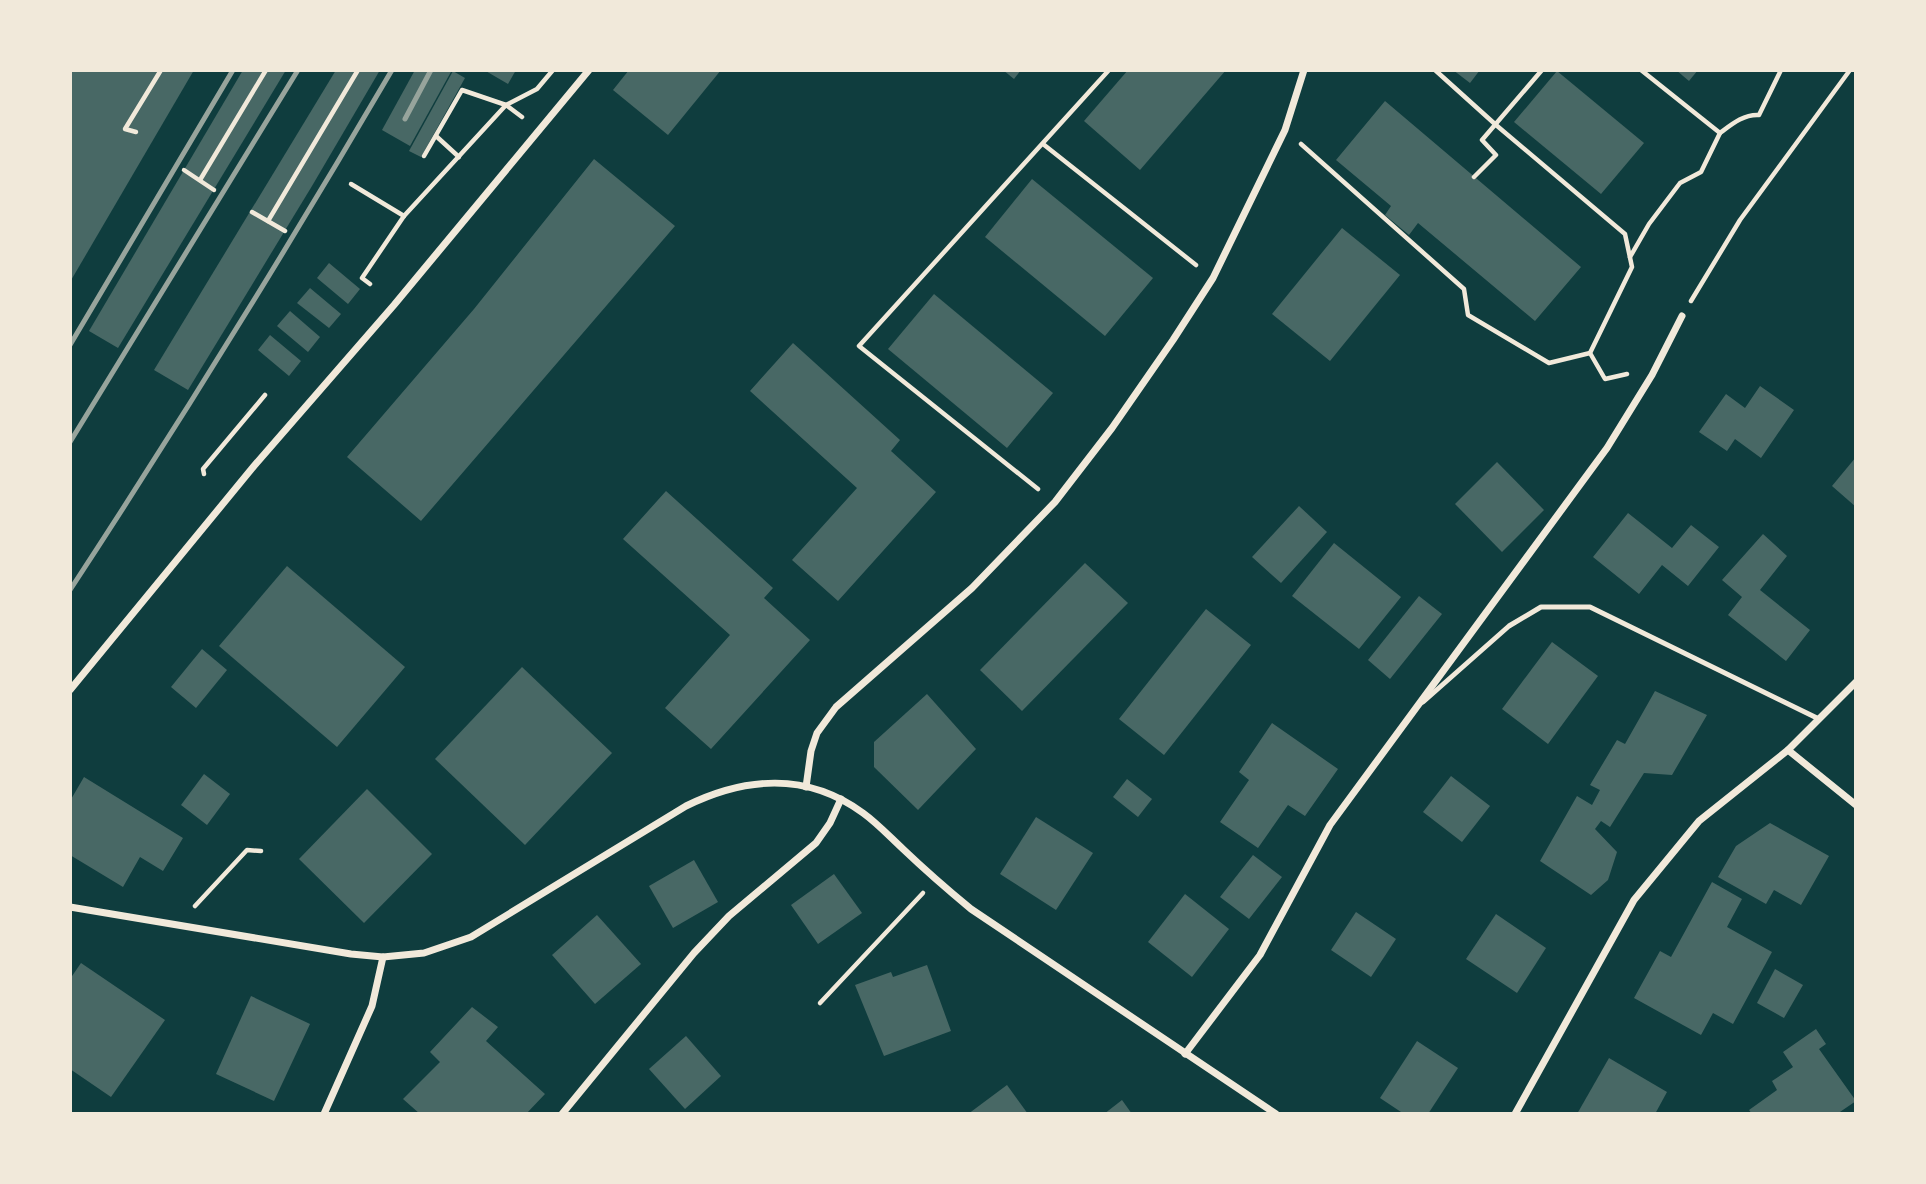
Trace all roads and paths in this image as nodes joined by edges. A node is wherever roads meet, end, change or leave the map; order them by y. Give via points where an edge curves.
1 (161, 70) edge
2 (266, 70) edge
3 (358, 70) edge
4 (553, 70) edge
5 (589, 70) edge
6 (1110, 70) edge
7 (1304, 70) edge
8 (1435, 70) edge
9 (1542, 70) edge
10 (1641, 70) edge
11 (1781, 70) edge
12 (1849, 70) edge
13 (506, 104) junction
14 (1496, 125) junction
15 (1285, 130) junction
16 (136, 132) dead end
17 (1720, 133) junction
18 (436, 136) junction
19 (1043, 144) junction
20 (424, 156) dead end
21 (458, 157) junction
22 (184, 170) dead end
23 (1474, 177) dead end
24 (200, 180) junction
25 (351, 184) dead end
26 (214, 190) dead end
27 (252, 212) dead end
28 (404, 216) junction
29 (268, 221) junction
30 (285, 231) dead end
31 (1630, 257) junction
32 (1213, 278) junction
33 (370, 284) dead end
34 (1682, 316) joint
35 (1590, 353) junction
36 (1652, 375) junction
37 (265, 396) dead end
38 (204, 474) dead end
39 (1055, 502) junction
40 (1856, 682) edge
41 (70, 690) edge
42 (1417, 707) junction
43 (1819, 719) junction
44 (1788, 750) junction
45 (806, 787) junction
46 (841, 799) junction
47 (1856, 804) edge
48 (261, 851) dead end
49 (935, 880) junction
50 (70, 907) edge
51 (187, 926) junction
52 (383, 957) junction
53 (820, 1003) dead end
54 (1185, 1054) junction
55 (1273, 1113) edge
56 (324, 1114) edge
57 (562, 1114) edge
58 (1515, 1114) edge

1 - 16 path via 125,129
2 - 24 path
3 - 29 path
4 - 13 path via 537,89
5 - 41 street
6 - 19 path
7 - 15 street
8 - 14 path
9 - 14 path
10 - 17 path
11 - 17 path via 1759,115 1736,121
12 - 34 path via 1740,220
13 - 18 path via 462,90
13 - 21 path
14 - 23 path via 1482,140 1496,155
14 - 31 path via 1625,233
15 - 32 street
15 - 35 path via 1464,289 1468,315 1549,363
17 - 31 path via 1701,172 1681,183
18 - 20 path
18 - 21 path
19 - 32 path
19 - 39 path via 859,346
21 - 28 path
22 - 24 path
24 - 26 path
25 - 28 path
27 - 29 path
28 - 33 path via 362,278
29 - 30 path
31 - 35 path via 1632,267
32 - 39 street via 1112,428
34 - 36 street
35 - 36 path via 1605,379 1641,370
36 - 42 street via 1607,448
37 - 38 path via 203,469
39 - 45 street via 972,588 836,707 817,733
40 - 43 street
42 - 43 lane via 1509,626 1541,607 1590,607
42 - 54 street via 1330,825 1259,955
43 - 44 street
44 - 47 street
44 - 58 street via 1699,821 1634,900
45 - 46 street
45 - 52 street via 757,783 710,795 471,937 424,953
46 - 49 street via 864,813
46 - 57 street via 816,843 711,934
48 - 51 path via 247,850 197,902
49 - 53 path
49 - 54 street via 1002,931
50 - 51 street
51 - 52 street
52 - 56 street via 372,1006
54 - 55 street

